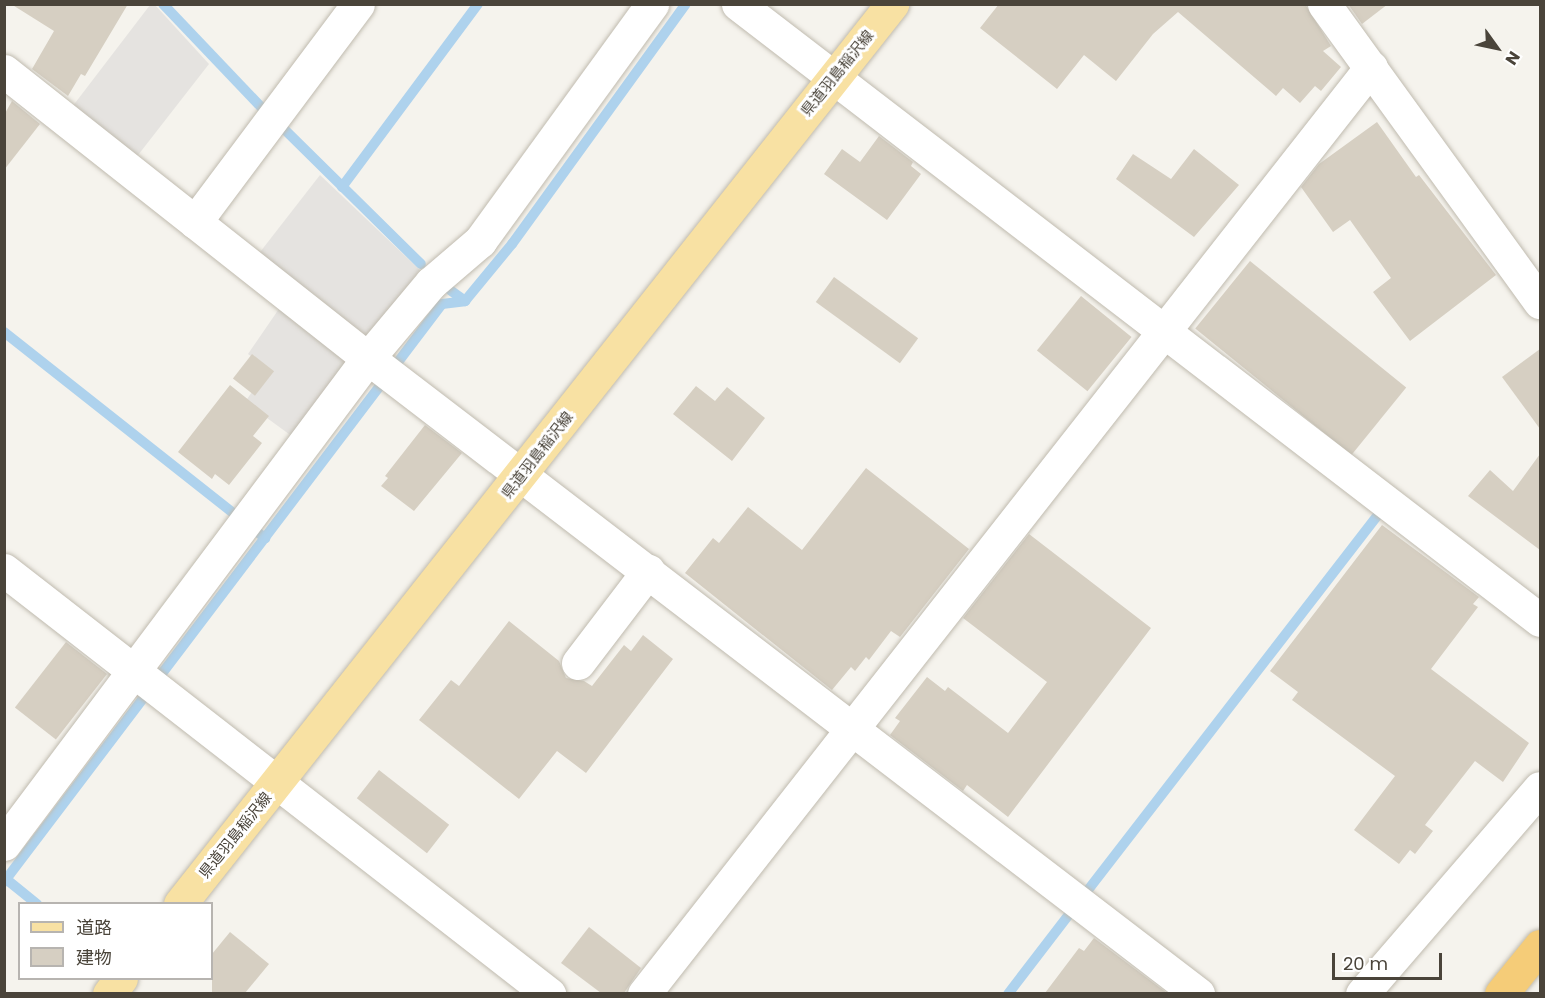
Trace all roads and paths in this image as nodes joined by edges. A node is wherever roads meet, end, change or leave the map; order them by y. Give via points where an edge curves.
1 (358, 4) edge
2 (652, 4) edge
3 (738, 4) edge
4 (892, 4) edge
5 (1324, 4) edge
6 (1371, 67) junction
7 (4, 71) edge
8 (832, 79) junction
9 (195, 222) junction
10 (1540, 302) edge
11 (1165, 329) junction
12 (384, 370) junction
13 (523, 474) junction
14 (4, 570) edge
15 (648, 571) junction
16 (1540, 620) edge
17 (578, 663) dead end
18 (147, 684) junction
19 (852, 729) junction
20 (276, 784) junction
21 (1540, 788) edge
22 (4, 844) edge
23 (181, 902) edge
24 (1540, 946) edge
25 (119, 980) edge
26 (109, 993) edge
27 (549, 993) edge
28 (644, 993) edge
29 (1198, 993) edge
30 (1362, 993) edge
31 (1501, 993) edge

1 - 9 street
2 - 12 street via 480,241 431,283
3 - 8 street
4 - 8 main road, 県道羽島稲沢線
5 - 6 street
6 - 10 street
6 - 11 street
7 - 9 street
8 - 11 street
8 - 13 main road, 県道羽島稲沢線
9 - 12 street
11 - 16 street
11 - 19 street
12 - 13 street
12 - 18 street
13 - 15 street
13 - 20 main road, 県道羽島稲沢線
14 - 18 street
15 - 17 street
15 - 19 street
18 - 20 street
18 - 22 street
19 - 28 street
19 - 29 street
20 - 23 main road, 県道羽島稲沢線
20 - 27 street
21 - 30 street
24 - 31 highway
25 - 26 main road

